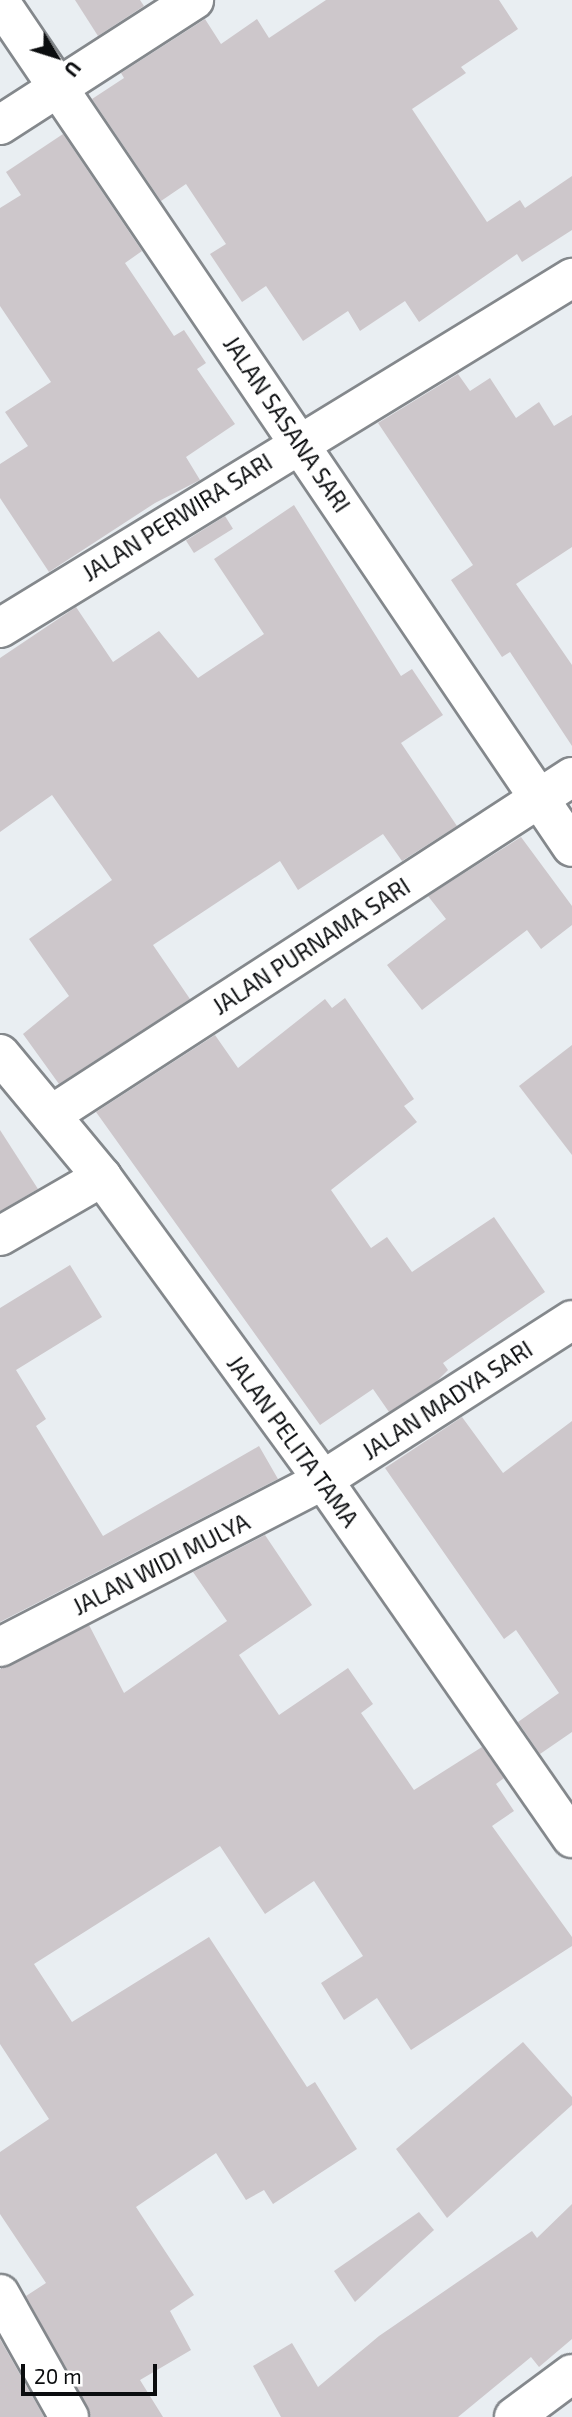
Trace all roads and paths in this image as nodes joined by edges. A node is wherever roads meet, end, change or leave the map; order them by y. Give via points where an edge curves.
1 (194, 0) edge
2 (0, 2) edge
3 (59, 85) junction
4 (0, 125) edge
5 (572, 278) edge
6 (299, 441) junction
7 (0, 628) edge
8 (572, 777) edge
9 (539, 798) junction
10 (572, 847) edge
11 (0, 1054) edge
12 (51, 1115) junction
13 (102, 1177) junction
14 (0, 1236) edge
15 (572, 1320) edge
16 (323, 1480) junction
17 (0, 1647) edge
18 (572, 1838) edge
19 (0, 2294) edge
20 (572, 2374) edge
21 (69, 2417) edge
22 (514, 2417) edge

1 - 3 street
2 - 3 street, JALAN SASANA SARI
3 - 4 street
3 - 6 street, JALAN SASANA SARI
5 - 6 street, JALAN PERWIRA SARI
6 - 7 street, JALAN PERWIRA SARI
6 - 9 street, JALAN SASANA SARI
8 - 9 street, JALAN PURNAMA SARI
9 - 10 street, JALAN SASANA SARI
9 - 12 street, JALAN PURNAMA SARI
11 - 12 street, JALAN PELITA TAMA
12 - 13 street, JALAN PELITA TAMA
13 - 14 street
13 - 16 street, JALAN PELITA TAMA
15 - 16 street, JALAN MADYA SARI
16 - 17 street, JALAN WIDI MULYA
16 - 18 street, JALAN PELITA TAMA
19 - 21 street
20 - 22 street

